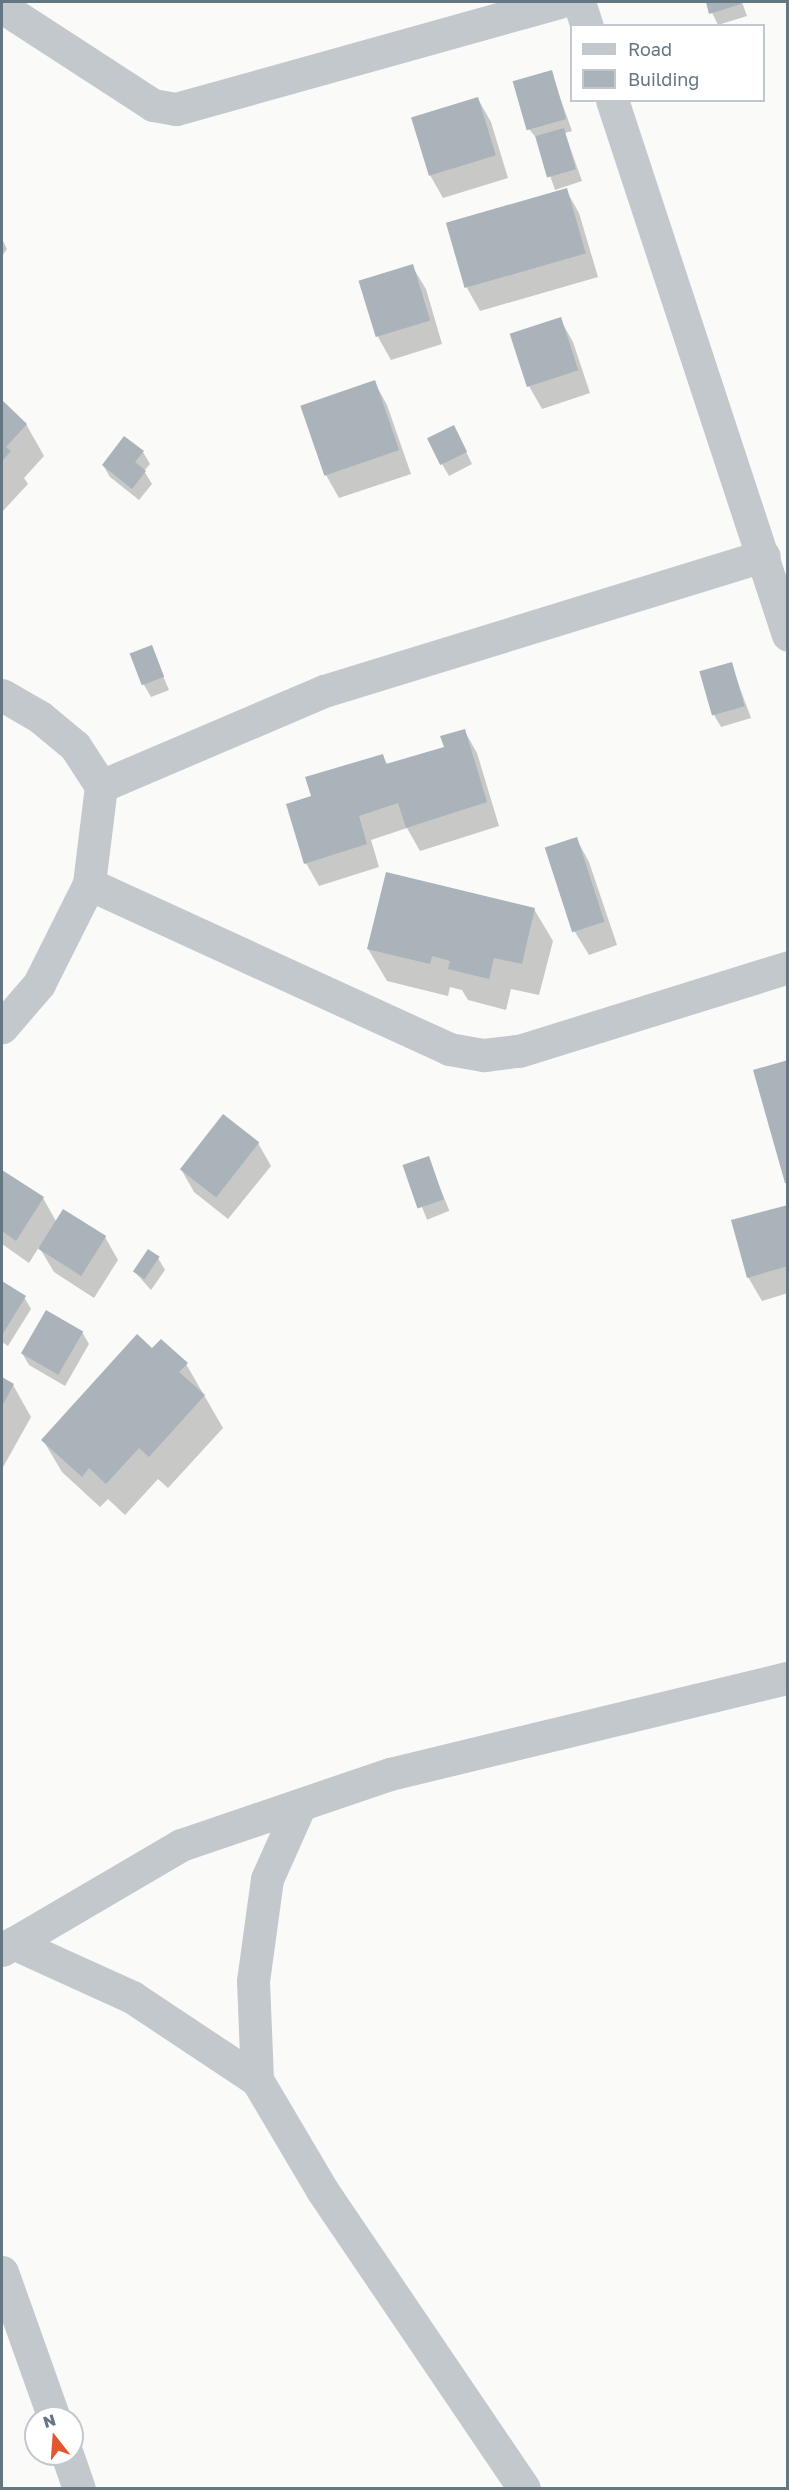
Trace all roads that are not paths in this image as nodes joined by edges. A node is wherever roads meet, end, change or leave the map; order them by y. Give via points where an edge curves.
1 (558, 2) edge
2 (579, 2) edge
3 (2, 7) edge
4 (586, 24) edge
5 (613, 102) edge
6 (764, 556) junction
7 (788, 635) edge
8 (2, 695) edge
9 (101, 786) junction
10 (89, 885) junction
11 (788, 967) edge
12 (2, 1027) edge
13 (788, 1678) edge
14 (300, 1805) junction
15 (7, 1947) edge
16 (257, 2080) junction
17 (2, 2272) edge
18 (50, 2406) edge
19 (71, 2466) edge
20 (79, 2488) edge
21 (524, 2488) edge

1 - 3 street via 176,109 153,105
2 - 4 street
5 - 6 street
6 - 7 street
6 - 9 street via 324,691
8 - 9 street via 40,717 75,746
9 - 10 street
10 - 11 street via 448,1049 484,1055 519,1051
10 - 12 street via 39,984
13 - 14 street via 390,1774
14 - 15 street via 181,1845
14 - 16 street via 267,1879 253,1981
15 - 16 street via 132,1996
16 - 21 street via 322,2190
17 - 18 street
19 - 20 street

